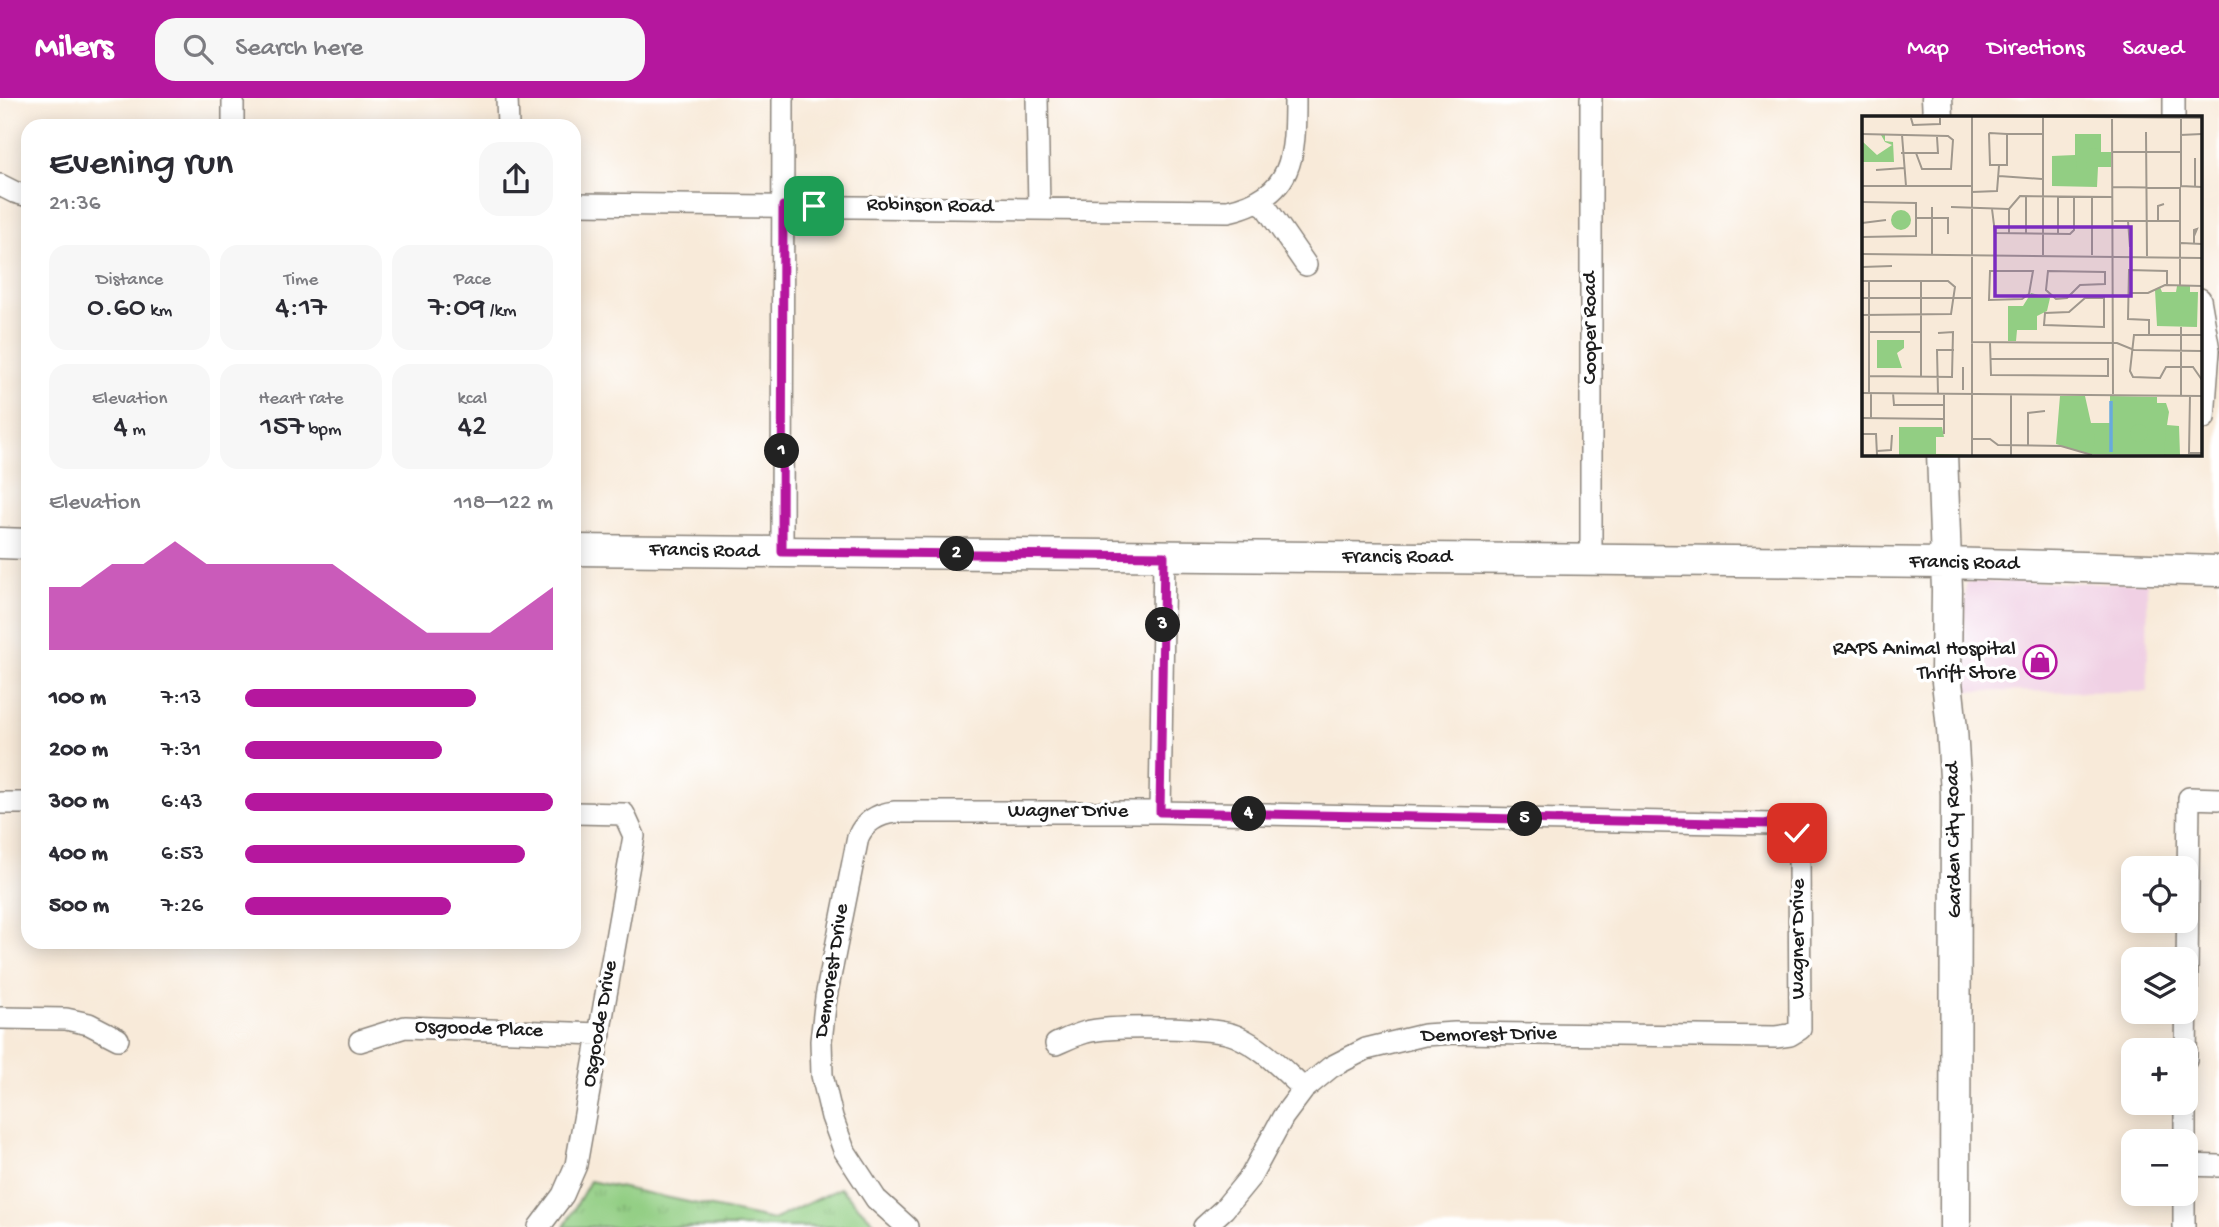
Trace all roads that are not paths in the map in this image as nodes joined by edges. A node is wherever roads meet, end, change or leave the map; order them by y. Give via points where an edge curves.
1 (233, 98) edge
2 (508, 98) edge
3 (783, 98) edge
4 (1037, 98) edge
5 (1295, 98) edge
6 (1591, 98) edge
7 (1937, 98) edge
8 (2174, 98) edge
9 (1938, 116) edge
10 (2174, 116) edge
11 (233, 119) edge
12 (508, 119) edge
13 (0, 186) edge
14 (21, 194) edge
15 (1261, 200) junction
16 (581, 204) edge
17 (783, 206) junction
18 (1039, 208) junction
19 (1306, 265) dead end
20 (2202, 310) edge
21 (2203, 418) dead end
22 (1942, 455) edge
23 (0, 543) edge
24 (21, 544) edge
25 (581, 550) edge
26 (782, 552) junction
27 (1164, 556) junction
28 (1591, 559) junction
29 (1945, 562) junction
30 (2219, 571) edge
31 (2219, 799) edge
32 (0, 803) edge
33 (21, 803) edge
34 (1160, 812) junction
35 (581, 813) edge
36 (870, 821) joint
37 (0, 1018) edge
38 (600, 1034) junction
39 (1776, 1037) joint
40 (2186, 1038) edge
41 (118, 1039) dead end
42 (360, 1041) dead end
43 (1056, 1044) dead end
44 (1304, 1089) junction
45 (2198, 1165) edge
46 (2219, 1166) edge
47 (2184, 1206) edge
48 (539, 1227) edge
49 (907, 1227) edge
50 (1204, 1227) edge
51 (1955, 1227) edge
52 (2184, 1227) edge

1 - 11 street
2 - 12 street
3 - 17 street
4 - 18 street
5 - 15 street, Robinson Road via 1295,145 1286,174
6 - 28 street, Cooper Road
7 - 9 street
8 - 10 street
13 - 14 street
15 - 18 street, Robinson Road via 1228,211
15 - 19 street
16 - 17 street, Robinson Road
17 - 18 street, Robinson Road
17 - 26 street
20 - 21 street via 2209,350
22 - 29 street, Garden City Road
23 - 24 street
25 - 26 street, Francis Road
26 - 27 street, Francis Road
27 - 28 street, Francis Road
27 - 34 street
28 - 29 street, Francis Road
29 - 30 street, Francis Road
29 - 51 street, Garden City Road via 1946,672 1956,794
31 - 40 street via 2189,798
32 - 33 street
34 - 36 street, Wagner Drive via 895,812
34 - 39 street, Wagner Drive via 1794,827 1799,854 1800,1029
35 - 38 street, Osgoode Drive via 624,814 634,836
36 - 49 street, Demorest Drive via 858,837 832,958 821,1041 822,1075 844,1150 876,1199
37 - 41 street via 66,1019 89,1024
38 - 42 street, Osgoode Place via 405,1027
38 - 48 street, Osgoode Drive via 576,1165 563,1195
39 - 44 street, Demorest Drive via 1424,1035 1366,1049
43 - 44 street via 1106,1029 1224,1032 1268,1056
44 - 50 street, Demorest Drive via 1251,1176
45 - 46 street
47 - 52 street

